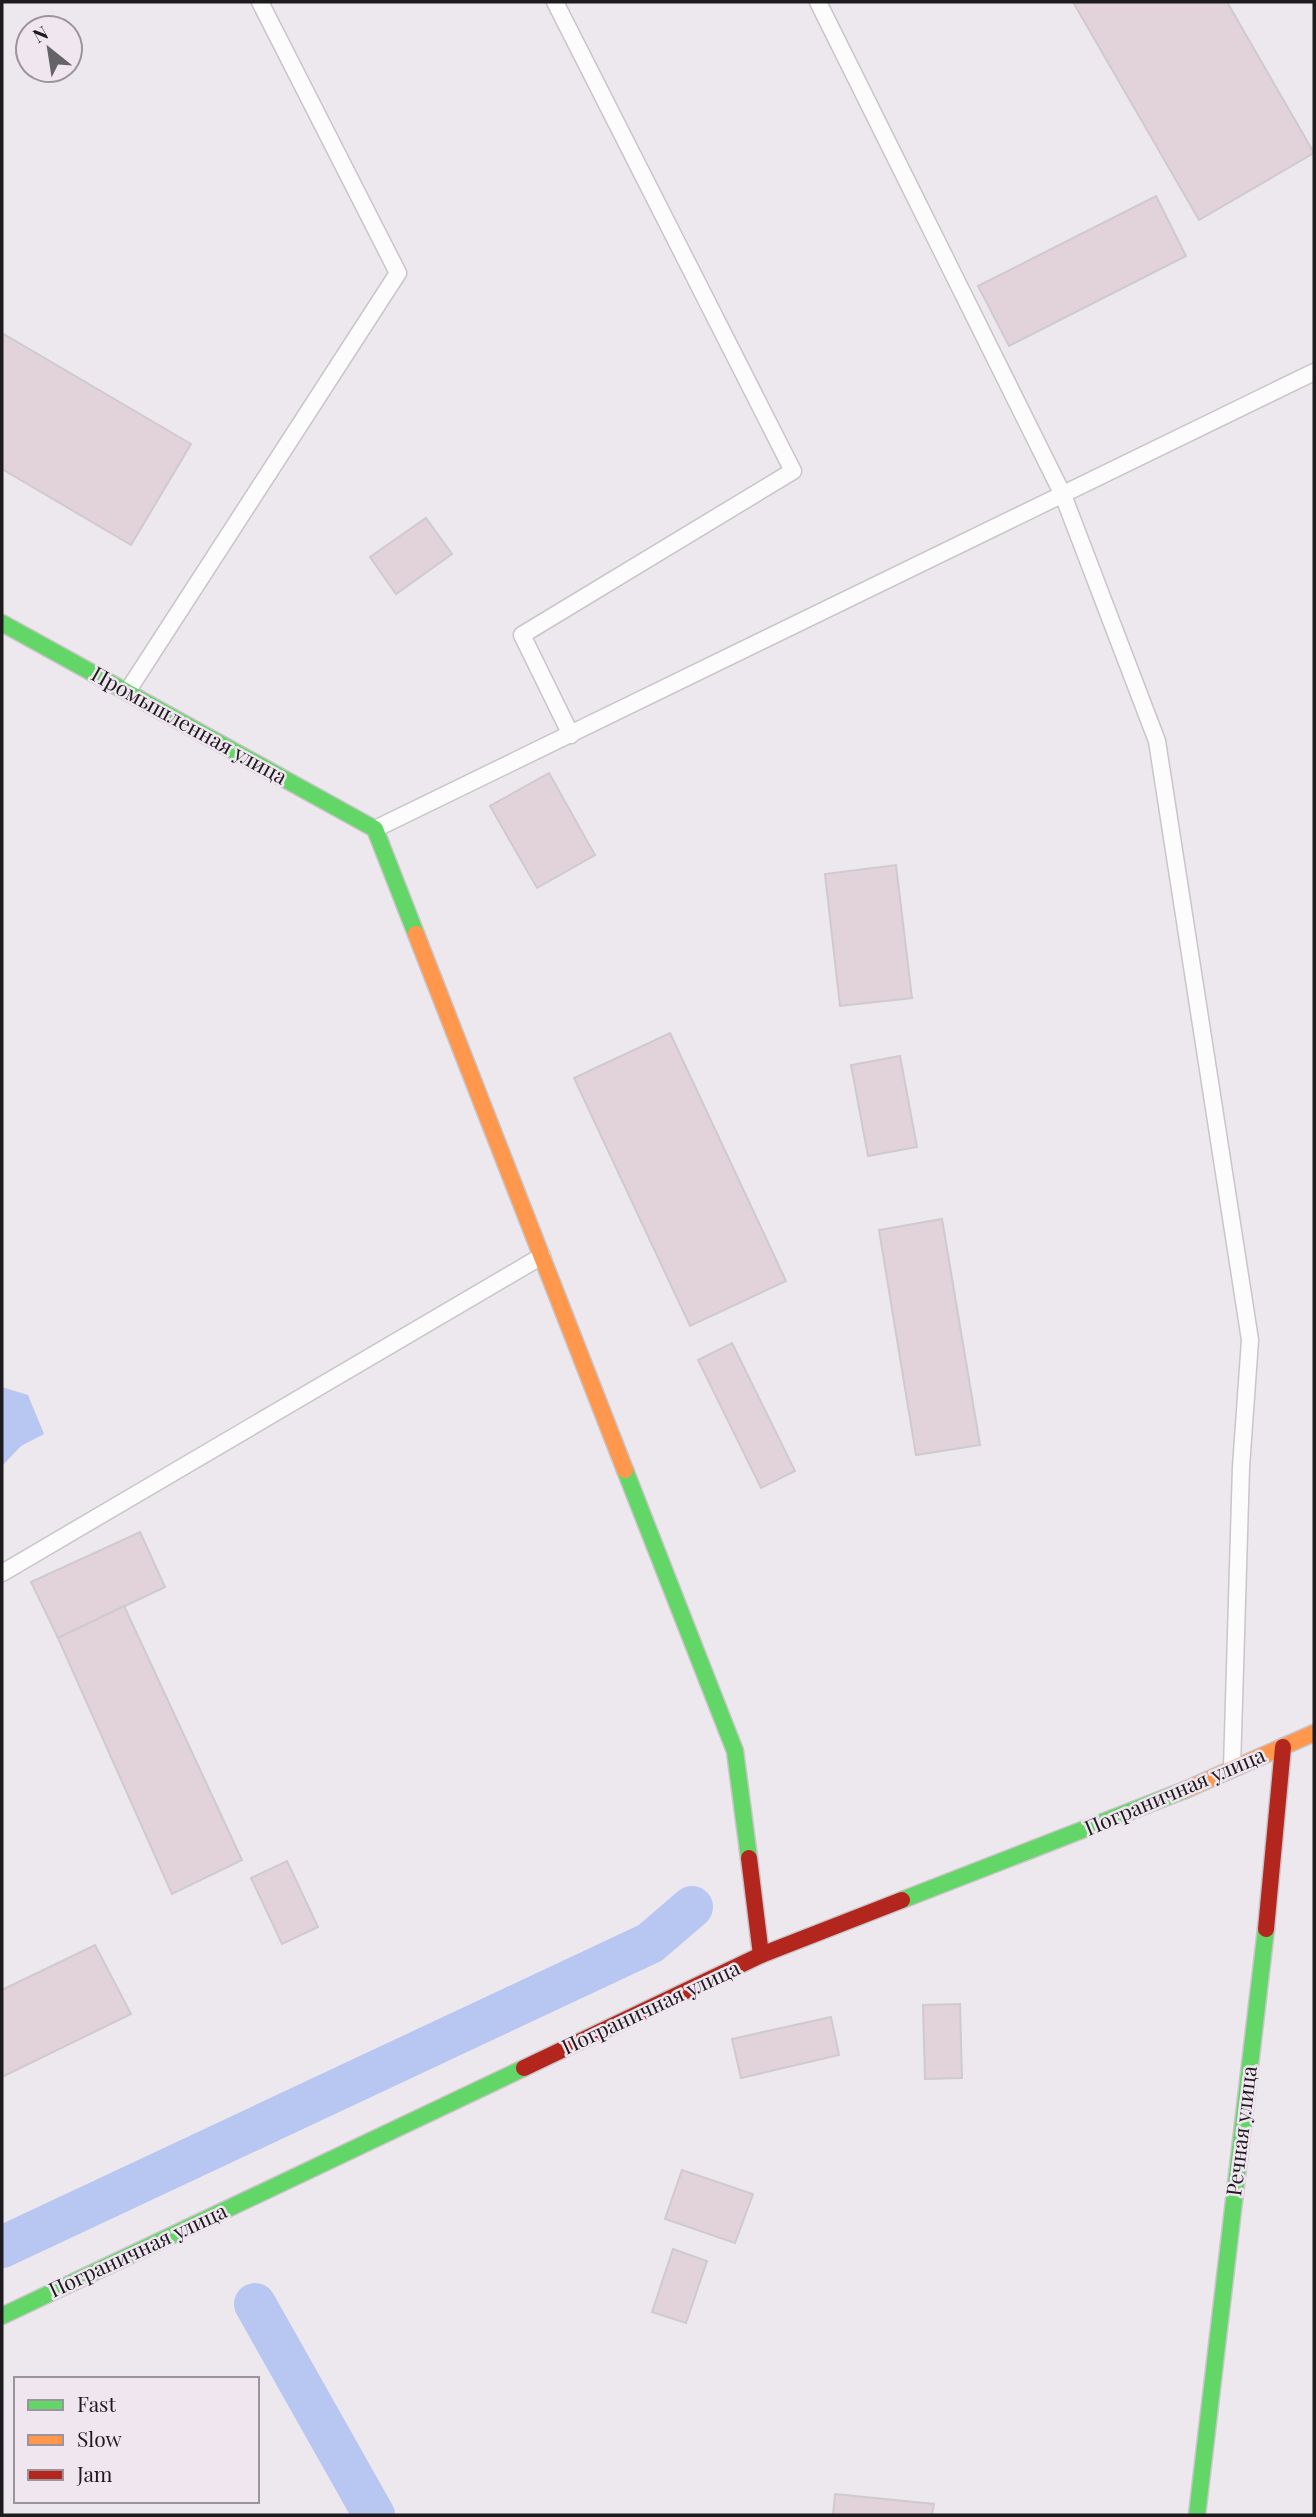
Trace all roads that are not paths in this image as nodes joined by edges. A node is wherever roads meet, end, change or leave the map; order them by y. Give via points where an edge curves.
1 (260, 2) edge
2 (555, 2) edge
3 (818, 2) edge
4 (1314, 372) edge
5 (1063, 495) junction
6 (2, 623) edge
7 (127, 692) junction
8 (571, 735) junction
9 (375, 830) junction
10 (542, 1256) junction
11 (2, 1573) edge
12 (1314, 1733) edge
13 (1283, 1747) junction
14 (1232, 1768) junction
15 (761, 1955) junction
16 (2, 2316) edge
17 (1197, 2515) edge

1 - 7 lane via 398,273
2 - 8 lane via 793,471 522,635
3 - 5 lane
4 - 5 lane
5 - 8 lane
5 - 14 lane via 1157,741 1250,1340 1241,1467
6 - 7 street, Промышленная улица
7 - 9 street, Промышленная улица
8 - 9 lane
9 - 10 street
10 - 11 lane
10 - 15 street via 735,1751
12 - 13 street, Пограничная улица
13 - 14 street, Пограничная улица
13 - 17 street, Речная улица via 1271,1888
14 - 15 street, Пограничная улица
15 - 16 street, Пограничная улица

